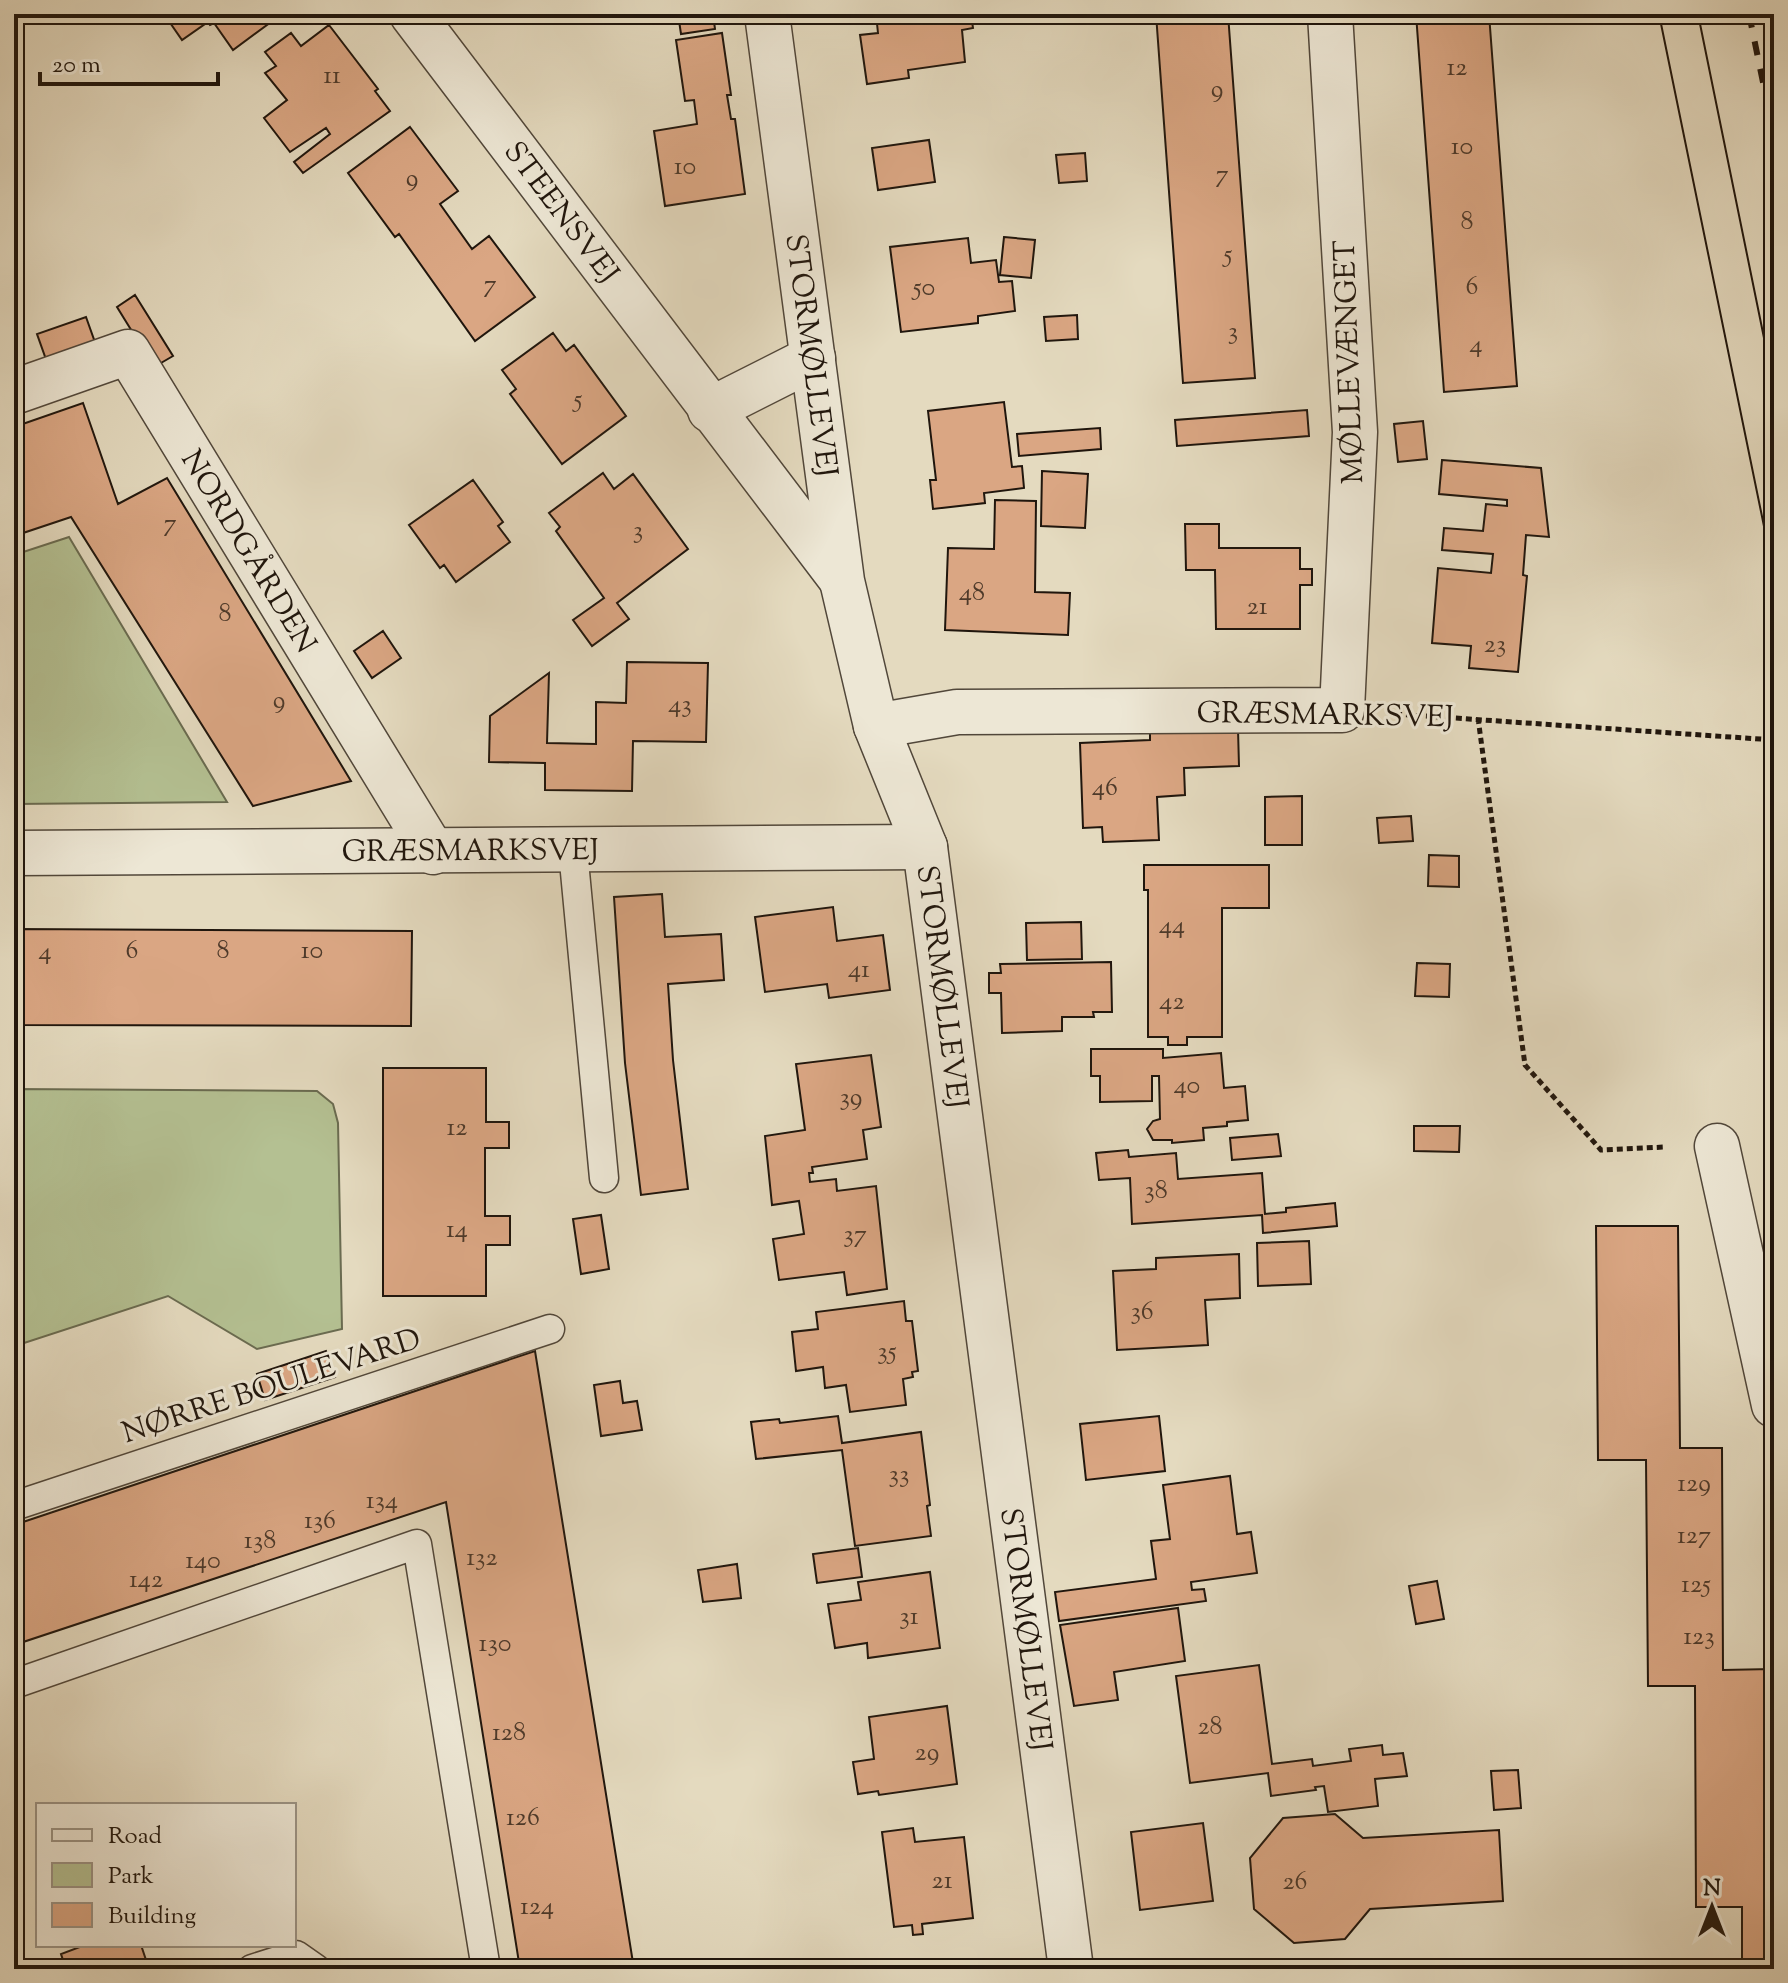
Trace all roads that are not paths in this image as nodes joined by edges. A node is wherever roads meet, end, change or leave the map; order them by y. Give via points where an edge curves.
1 (412, 14) edge
2 (767, 14) edge
3 (1330, 14) edge
4 (813, 358) junction
5 (14, 392) edge
6 (710, 410) junction
7 (842, 581) junction
8 (1342, 710) joint
9 (876, 726) junction
10 (925, 847) junction
11 (573, 851) junction
12 (433, 852) junction
13 (14, 853) edge
14 (1717, 1146) road end
15 (604, 1178) dead end
16 (550, 1329) dead end
17 (1774, 1405) edge
18 (14, 1506) edge
19 (14, 1684) edge
20 (252, 1969) edge
21 (316, 1969) edge
22 (486, 1969) edge
23 (1071, 1969) edge

1 - 6 street, STEENSVEJ
2 - 4 street, STORMØLLEVEJ
3 - 8 street, MØLLEVÆNGET via 1355,432
4 - 6 street
4 - 7 street, STORMØLLEVEJ
5 - 12 street, NORDGÅRDEN via 128,352
6 - 7 street, STEENSVEJ
7 - 9 street, STORMØLLEVEJ
8 - 9 street, GRÆSMARKSVEJ via 957,712
9 - 10 street, STORMØLLEVEJ
10 - 11 street, GRÆSMARKSVEJ
10 - 23 street, STORMØLLEVEJ
11 - 12 street, GRÆSMARKSVEJ
11 - 15 lane
12 - 13 street, GRÆSMARKSVEJ
14 - 17 street
16 - 18 lane, NØRRE BOULEVARD
19 - 22 lane via 417,1544
20 - 21 lane via 296,1955

